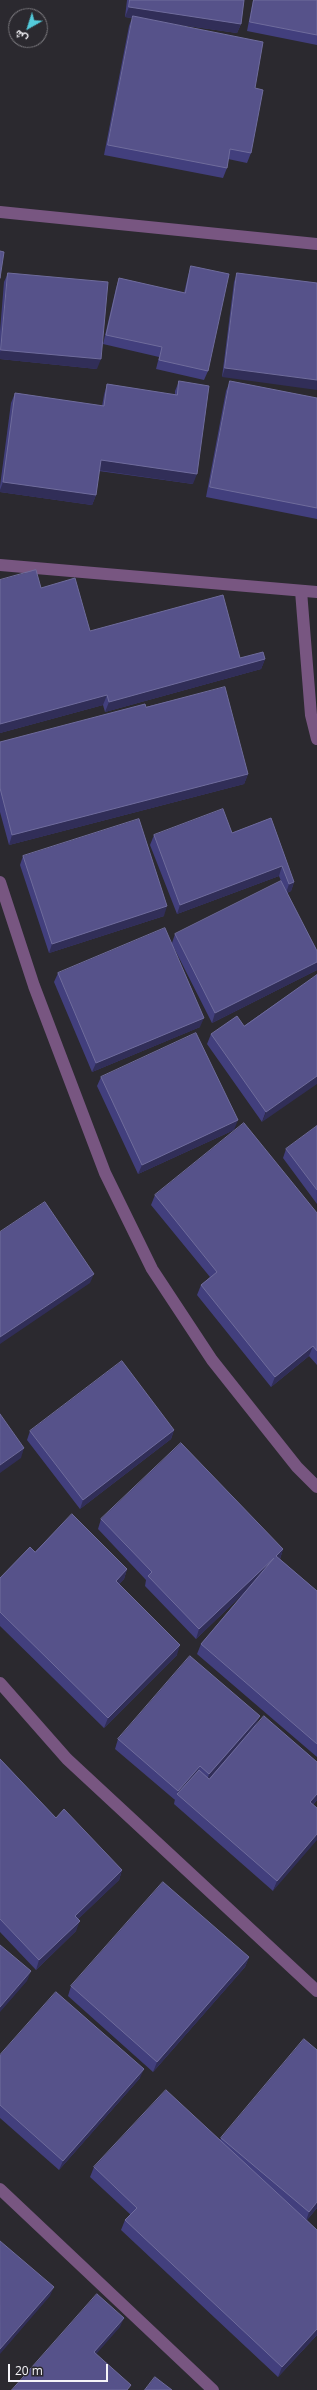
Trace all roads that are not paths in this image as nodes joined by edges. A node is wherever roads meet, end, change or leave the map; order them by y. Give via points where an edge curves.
1 (0, 212) edge
2 (317, 244) edge
3 (0, 565) edge
4 (301, 591) junction
5 (317, 592) edge
6 (317, 739) edge
7 (0, 882) edge
8 (317, 1488) edge
9 (0, 1683) edge
10 (317, 1991) edge
11 (0, 2189) edge
12 (213, 2390) edge

1 - 2 street
3 - 4 street
4 - 5 street
4 - 6 street via 312,715
7 - 8 street via 34,986 105,1173 152,1269 212,1360 297,1467
9 - 10 street via 67,1759
11 - 12 street

